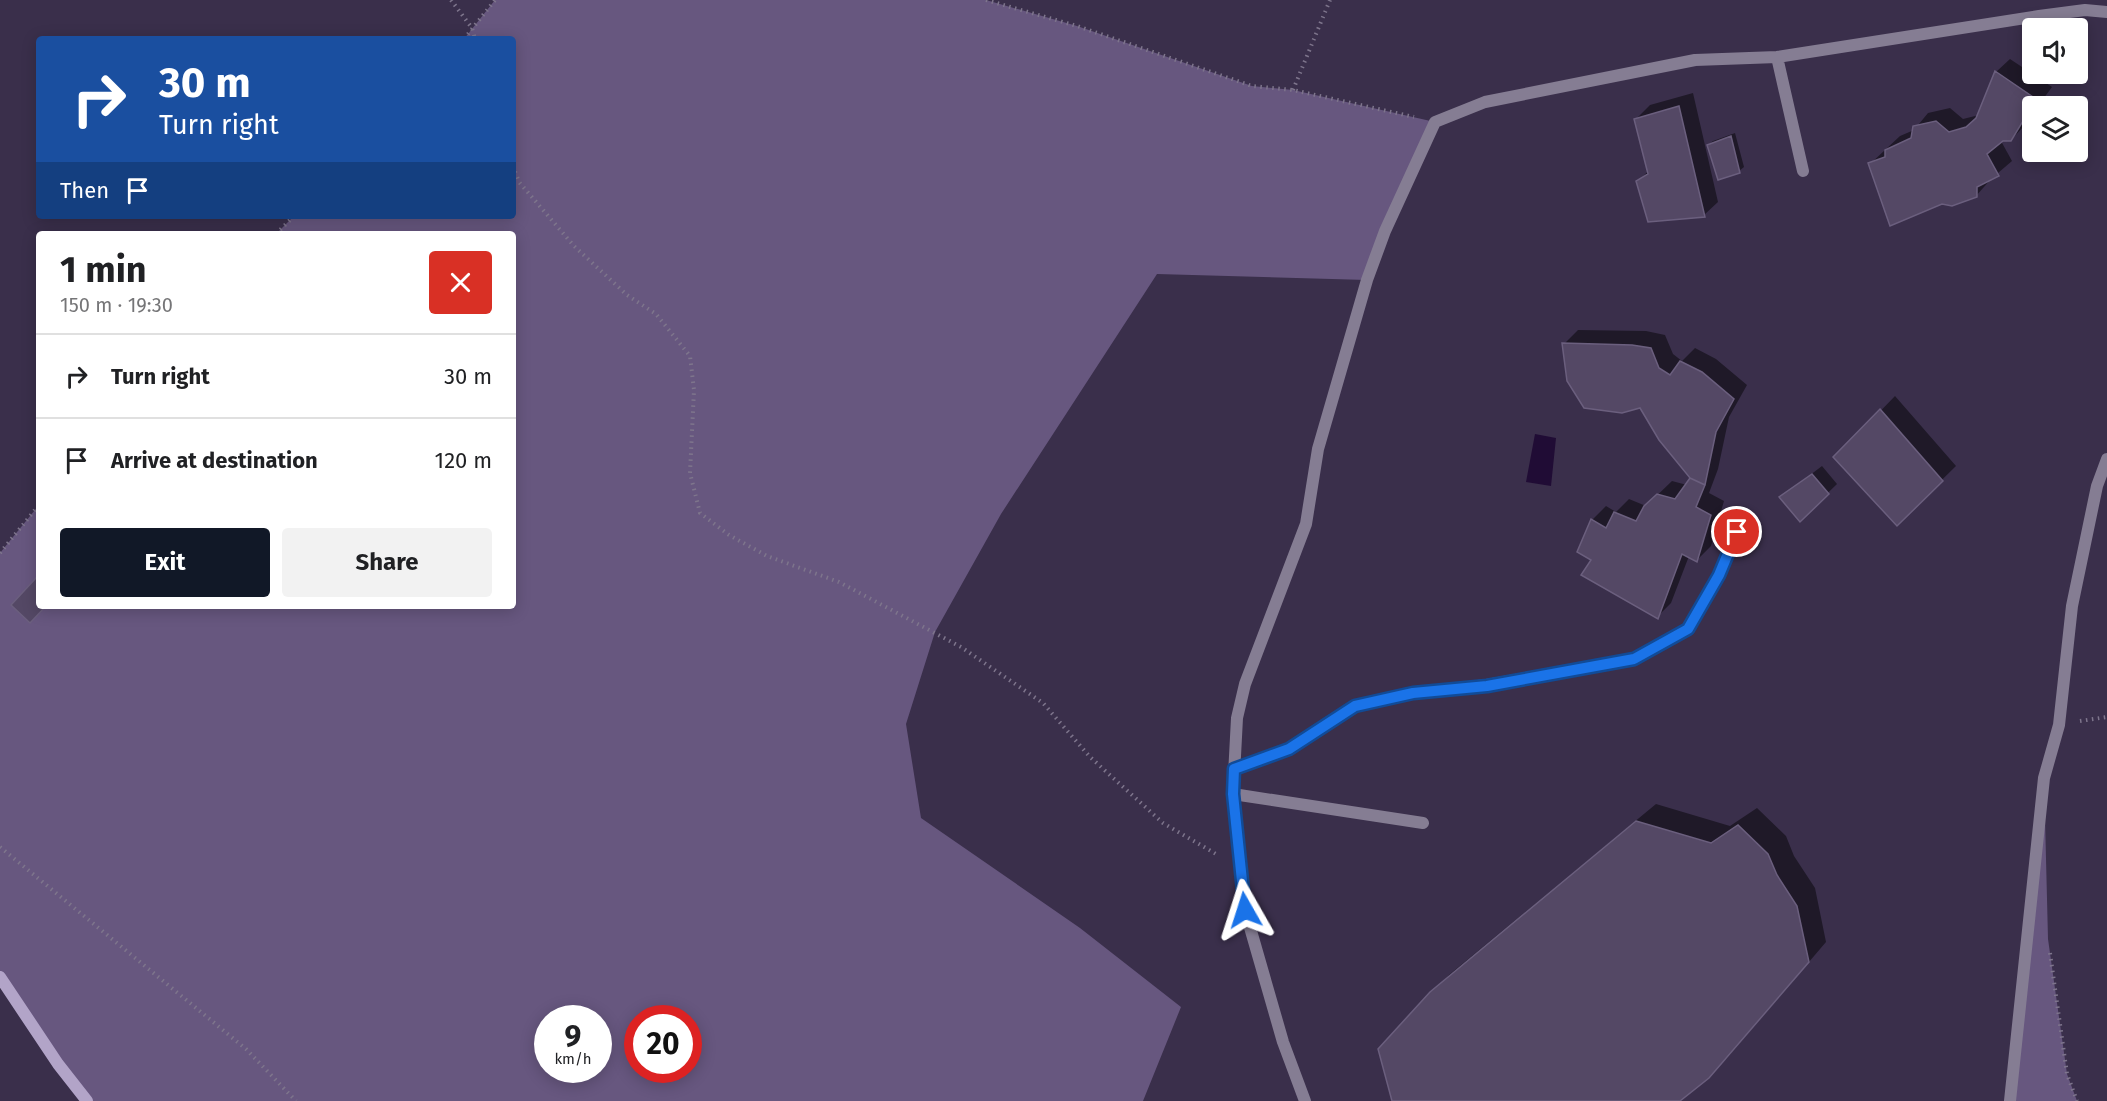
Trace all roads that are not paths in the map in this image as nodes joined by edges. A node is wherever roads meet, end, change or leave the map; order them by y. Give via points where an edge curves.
1 (2107, 12) edge
2 (1778, 57) junction
3 (1803, 171) dead end
4 (2107, 459) edge
5 (1737, 532) dead end
6 (1234, 769) junction
7 (1233, 794) junction
8 (1423, 823) dead end
9 (0, 977) edge
10 (87, 1101) edge
11 (1305, 1101) edge
12 (2010, 1101) edge

1 - 2 lane via 2085,10 2039,16
2 - 3 lane
2 - 6 lane via 1695,60 1485,102 1436,122 1385,231 1353,323 1318,449 1305,524 1245,684 1237,718
4 - 12 lane via 2097,486 2072,606 2059,725 2044,778
5 - 6 lane via 1719,575 1688,629 1634,659 1487,686 1413,693 1355,706 1289,749
6 - 7 lane
7 - 8 lane
7 - 11 lane via 1245,910
9 - 10 main road

